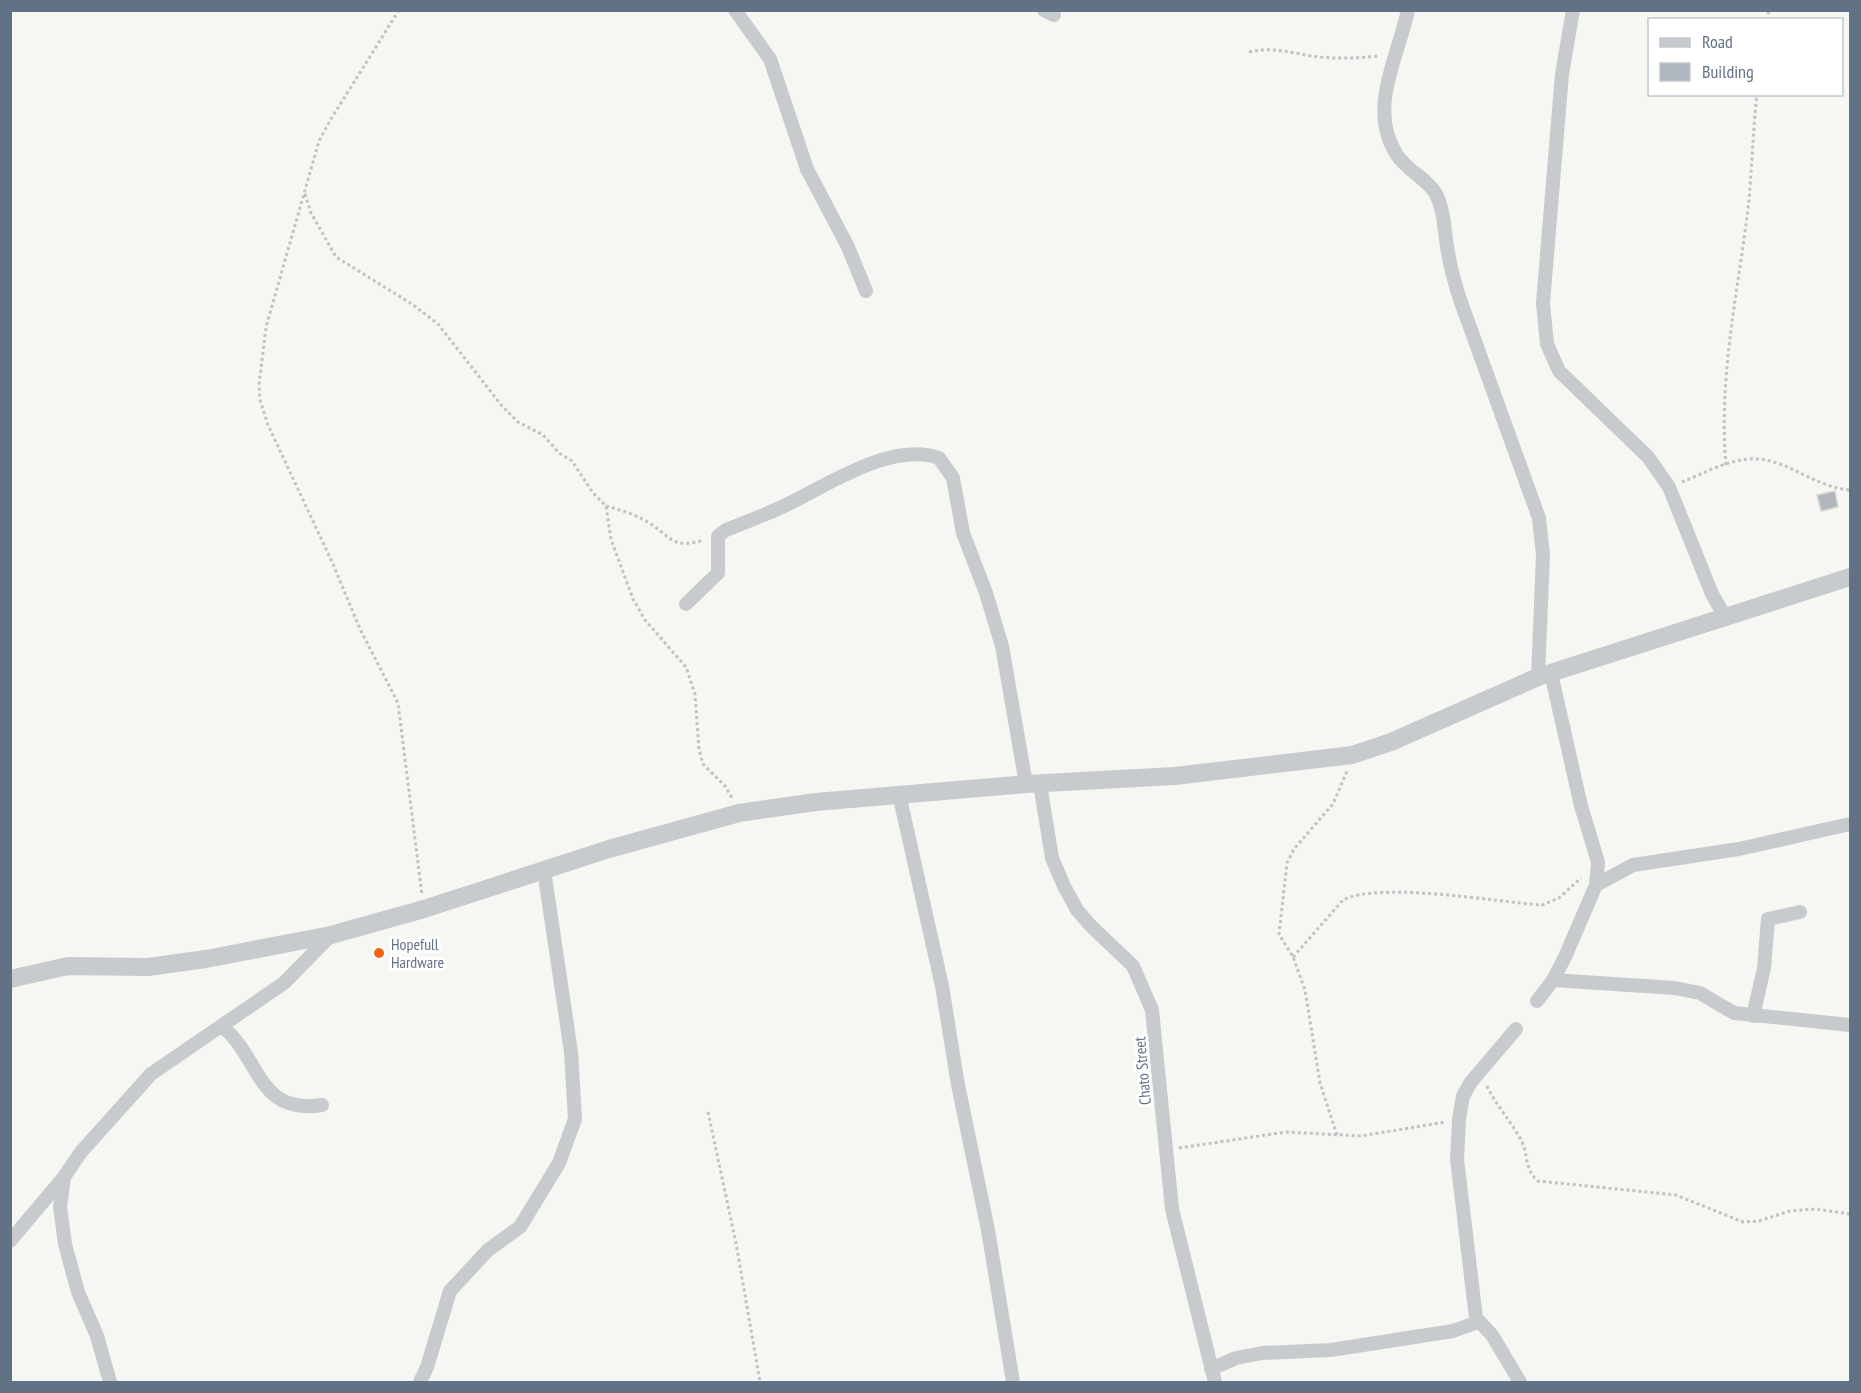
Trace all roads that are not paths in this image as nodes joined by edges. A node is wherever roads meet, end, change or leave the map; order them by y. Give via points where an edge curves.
1 (735, 10) edge
2 (1408, 10) edge
3 (1573, 10) edge
4 (866, 291) dead end
5 (1851, 577) edge
6 (686, 604) dead end
7 (1725, 617) junction
8 (1545, 675) junction
9 (1033, 784) junction
10 (899, 794) junction
11 (1851, 824) edge
12 (544, 870) junction
13 (1596, 885) junction
14 (1800, 912) dead end
15 (331, 935) junction
16 (10, 979) edge
17 (1553, 980) junction
18 (1537, 1001) dead end
19 (1753, 1016) junction
20 (1851, 1025) edge
21 (222, 1026) junction
22 (1516, 1029) dead end
23 (322, 1105) dead end
24 (64, 1177) junction
25 (10, 1241) edge
26 (1478, 1322) junction
27 (1211, 1369) junction
28 (110, 1383) edge
29 (420, 1383) edge
30 (1013, 1383) edge
31 (1215, 1383) edge
32 (1520, 1383) edge

1 - 4 street via 770,59 807,169
2 - 8 street via 1385,91 1384,127 1398,157 1435,193 1442,212 1451,273 1539,518
3 - 7 street via 1562,74 1543,303 1547,344 1559,371 1648,457 1669,487
5 - 7 street
6 - 9 street, Chato Street via 718,573 718,536 864,466 911,454 939,458 953,478 963,532 1002,646
7 - 8 street
8 - 9 street via 1352,755 1175,776
8 - 13 street via 1598,862
9 - 10 street
9 - 27 street, Chato Street via 1052,858 1064,886 1077,910 1133,966 1152,1010 1172,1209
10 - 12 street via 739,813
10 - 30 street via 942,986
11 - 13 street via 1739,849 1633,865
12 - 15 street
12 - 29 street via 571,1052 575,1119 559,1163 520,1227 488,1250 450,1291
13 - 17 street
14 - 19 street via 1768,919 1764,968
15 - 16 street via 148,967 68,966
15 - 21 street via 284,983
17 - 18 street
17 - 19 street via 1689,990 1708,997 1727,1011
19 - 20 street
21 - 23 street via 234,1036 270,1092 282,1102 296,1107
21 - 24 street via 151,1074 81,1152
22 - 26 street via 1463,1096 1459,1119 1457,1159
24 - 25 street
24 - 28 street via 60,1207 65,1244
26 - 27 street via 1453,1331 1353,1347 1262,1353 1236,1358
26 - 32 street via 1492,1335
27 - 31 street, Chato Street

